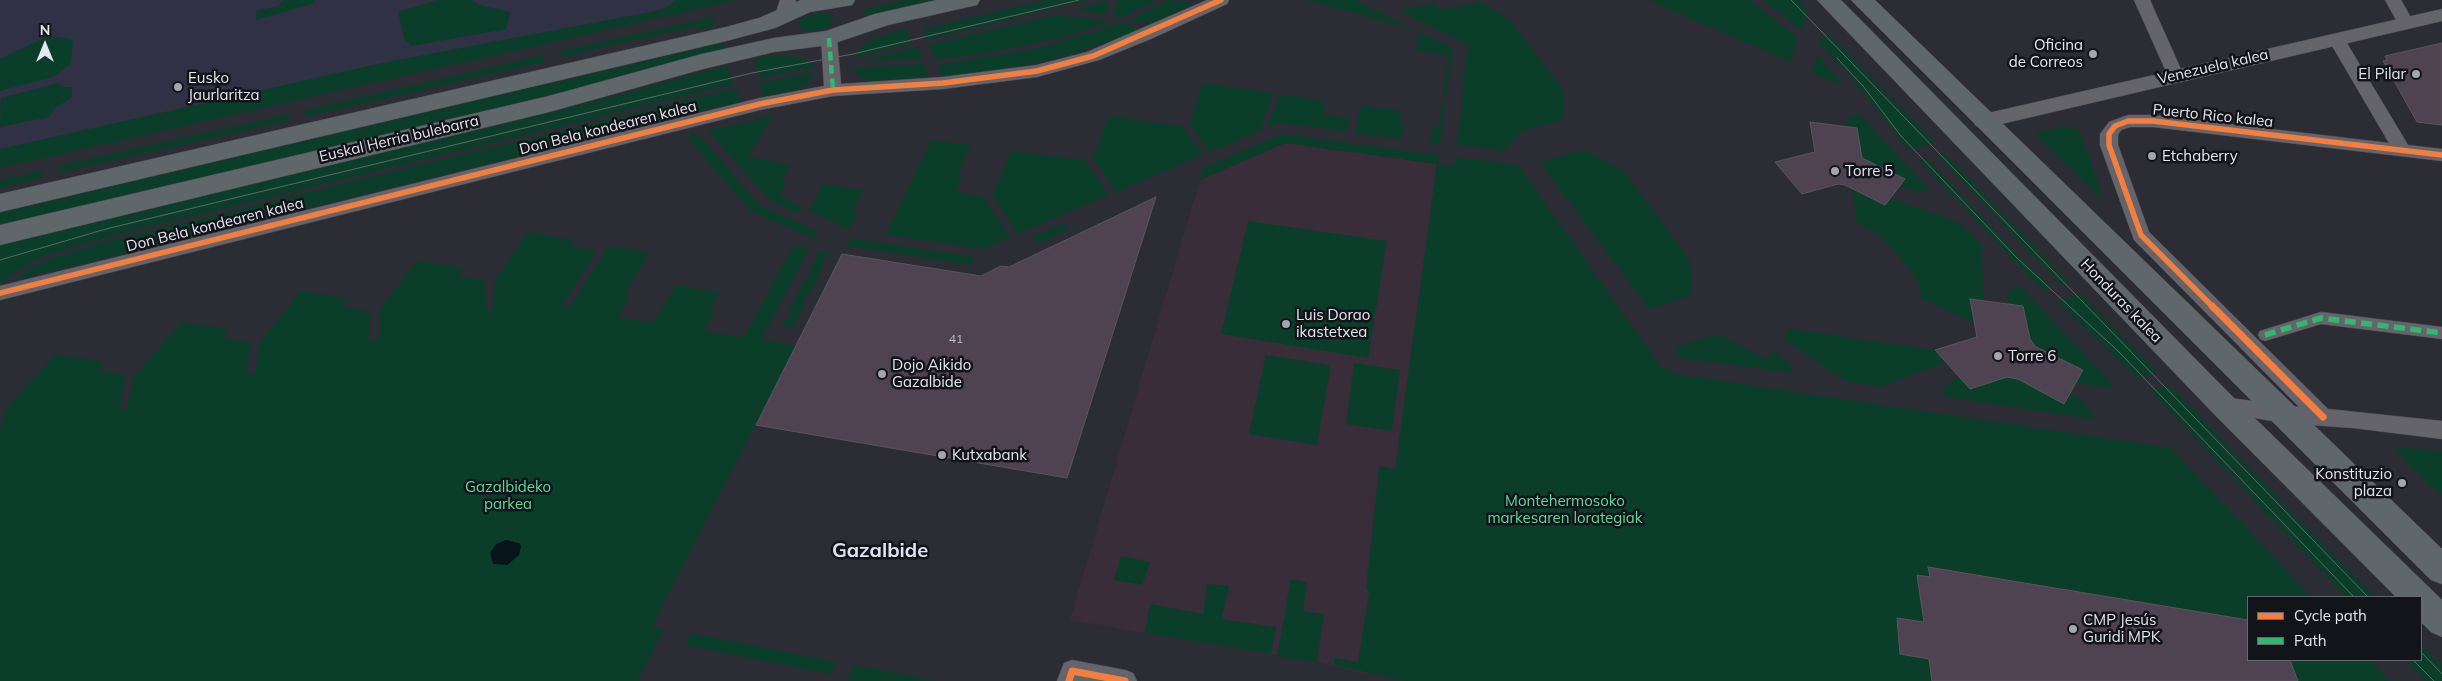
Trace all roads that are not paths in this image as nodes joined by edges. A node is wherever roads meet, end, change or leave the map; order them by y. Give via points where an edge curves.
1 (843, 0) edge
2 (968, 0) edge
3 (1221, 0) edge
4 (1828, 0) edge
5 (1862, 0) edge
6 (2142, 0) edge
7 (2393, 0) edge
8 (785, 8) edge
9 (2442, 15) edge
10 (2406, 23) junction
11 (829, 38) junction
12 (2336, 39) junction
13 (797, 43) junction
14 (2176, 76) junction
15 (833, 90) junction
16 (1984, 121) junction
17 (2402, 151) junction
18 (2442, 155) edge
19 (0, 203) edge
20 (0, 234) edge
21 (0, 293) edge
22 (2442, 333) edge
23 (2266, 335) dead end
24 (2223, 405) junction
25 (2283, 414) junction
26 (2324, 417) junction
27 (2442, 430) edge
28 (2442, 570) edge
29 (2416, 596) edge
30 (2422, 602) edge
31 (2442, 622) edge
32 (1070, 676) edge
33 (1124, 681) edge

1 - 8 main road, Euskal Herria bulebarra
2 - 11 main road, Euskal Herria bulebarra via 875,21
3 - 15 street, Don Bela kondearen kalea via 1093,56 1037,71 953,82
4 - 24 main road, Honduras kalea
5 - 16 main road, Honduras kalea
6 - 14 street
7 - 10 street
8 - 13 main road
8 - 19 main road, Euskal Herria bulebarra via 766,23 734,32
9 - 10 street, Venezuela kalea
10 - 12 street, Venezuela kalea
11 - 13 main road, Euskal Herria bulebarra
11 - 15 street
12 - 14 street, Venezuela kalea
12 - 17 street
13 - 20 main road, Euskal Herria bulebarra via 774,45 702,62 549,104
14 - 16 street, Venezuela kalea
15 - 21 street, Don Bela kondearen kalea via 669,126
16 - 25 main road, Honduras kalea
17 - 18 street, Puerto Rico kalea
17 - 26 street, Puerto Rico kalea via 2153,121 2128,121 2115,126 2109,134 2109,145 2140,234
22 - 23 street via 2321,318
24 - 25 street
24 - 29 main road, Honduras kalea
25 - 26 street
25 - 28 main road, Honduras kalea
26 - 27 street
30 - 31 main road
32 - 33 street

